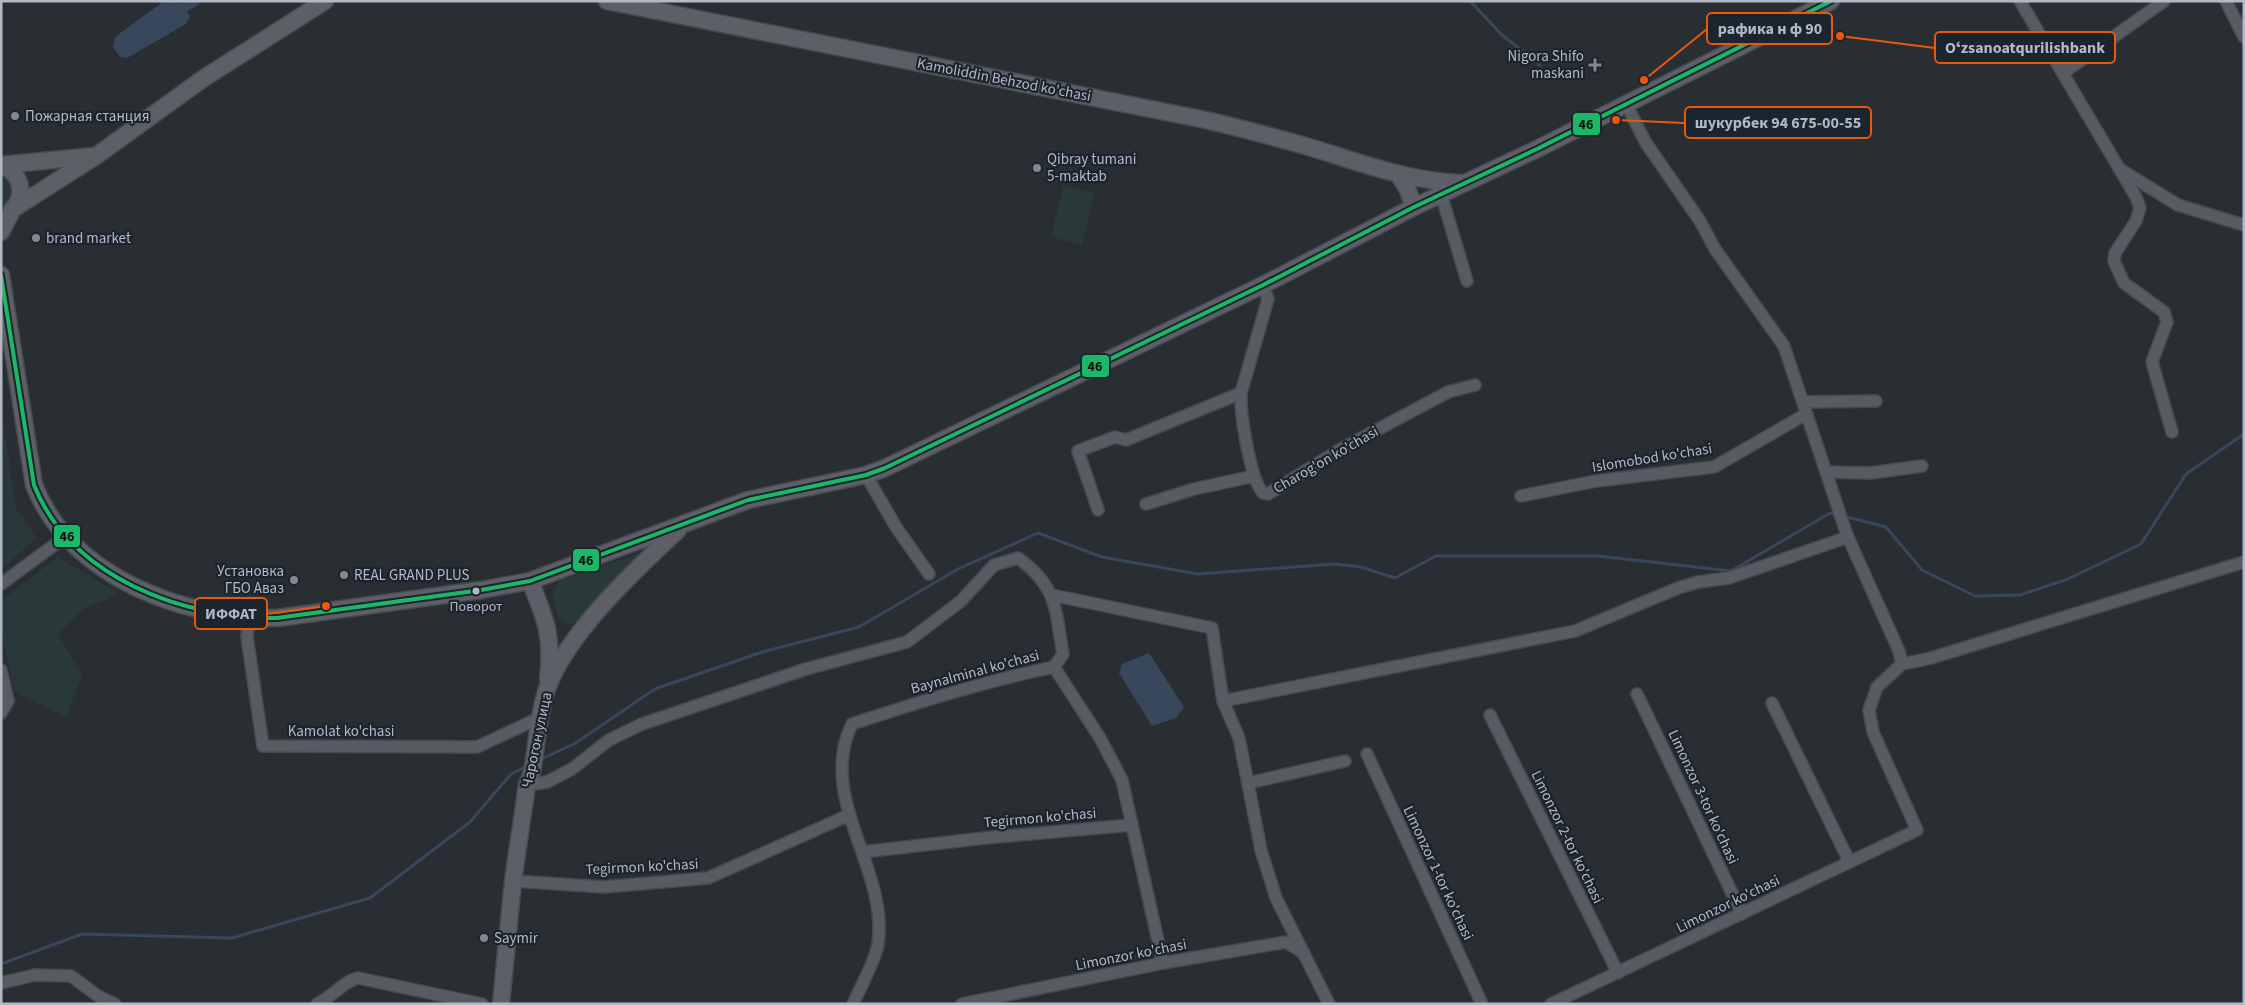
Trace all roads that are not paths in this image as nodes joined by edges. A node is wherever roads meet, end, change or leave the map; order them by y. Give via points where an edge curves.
1 (325, 1) edge
2 (607, 1) edge
3 (1831, 1) edge
4 (2020, 1) edge
5 (2164, 1) edge
6 (2226, 1) edge
7 (2244, 37) edge
8 (2063, 73) junction
9 (1626, 104) junction
10 (96, 156) junction
11 (2, 165) edge
12 (2120, 170) junction
13 (1398, 174) junction
14 (1462, 183) junction
15 (1441, 194) junction
16 (1414, 207) junction
17 (7, 212) edge
18 (2244, 225) edge
19 (1, 232) edge
20 (1, 275) edge
21 (1467, 281) dead end
22 (1263, 285) junction
23 (1475, 385) dead end
24 (1241, 393) junction
25 (1876, 401) dead end
26 (1803, 402) junction
27 (1806, 414) junction
28 (2172, 432) dead end
29 (1922, 466) dead end
30 (1826, 472) junction
31 (866, 475) junction
32 (1254, 476) junction
33 (1521, 496) dead end
34 (1146, 504) dead end
35 (1098, 510) dead end
36 (683, 525) junction
37 (1847, 535) junction
38 (65, 537) junction
39 (2244, 562) edge
40 (929, 574) dead end
41 (530, 581) junction
42 (1, 584) edge
43 (1052, 595) junction
44 (250, 619) junction
45 (1902, 664) junction
46 (1054, 667) junction
47 (1, 670) edge
48 (547, 689) junction
49 (1637, 694) dead end
50 (1223, 701) junction
51 (1772, 702) dead end
52 (1, 713) edge
53 (1490, 715) dead end
54 (541, 717) junction
55 (1367, 754) dead end
56 (1345, 761) dead end
57 (530, 778) junction
58 (1248, 783) junction
59 (849, 816) junction
60 (1131, 825) junction
61 (862, 852) junction
62 (1849, 861) junction
63 (513, 881) junction
64 (1742, 914) junction
65 (1304, 953) junction
66 (1163, 963) junction
67 (1618, 973) junction
68 (1, 983) edge
69 (115, 1004) edge
70 (317, 1004) edge
71 (482, 1004) edge
72 (501, 1004) edge
73 (853, 1004) edge
74 (962, 1004) edge
75 (1329, 1004) edge
76 (1482, 1004) edge
77 (1551, 1004) edge

1 - 10 main road via 204,78
2 - 13 main road, Kamoliddin Behzod ko'chasi via 1206,120
3 - 9 main road
4 - 8 street
5 - 8 street
6 - 7 street
8 - 12 street
9 - 14 main road
9 - 26 street via 1646,142 1715,248 1784,346
10 - 11 main road
10 - 17 main road
11 - 17 main road via 15,174 21,188 18,203
12 - 18 street via 2178,205
12 - 28 street via 2140,208 2136,221 2115,253 2114,261 2124,283 2164,312 2167,322 2152,362
13 - 14 main road, Kamoliddin Behzod ko'chasi via 1435,182
13 - 16 main road
14 - 15 main road
15 - 16 main road
15 - 21 street
16 - 22 main road
17 - 19 main road
20 - 38 main road via 33,480 42,503
22 - 24 street, Charog'on ko'chasi via 1268,299
22 - 31 main road
23 - 32 street, Charog'on ko'chasi via 1448,392 1341,449 1268,494 1259,488
24 - 32 street, Charog'on ko'chasi via 1240,405
24 - 35 street via 1126,440 1115,437 1078,451
25 - 26 street
26 - 27 street
27 - 30 street
27 - 33 street, Islomobod ko'chasi via 1714,467 1596,481
29 - 30 street via 1870,474
30 - 37 street
31 - 36 main road via 748,500
31 - 40 street via 896,527
32 - 34 street
36 - 41 main road
36 - 48 main road, Чарогон улица via 586,626 563,658
37 - 45 street via 1899,650
37 - 50 street via 1729,578 1678,588 1574,631
38 - 42 street
38 - 44 main road via 106,570 153,595 200,611
39 - 45 street via 1931,658
41 - 44 main road via 286,617
41 - 48 main road via 550,638
43 - 46 street, Baynalminal ko'chasi via 1063,654
43 - 50 street via 1212,628
43 - 57 street, Baynalminal ko'chasi via 1036,572 1018,558 994,565 961,601 906,642 806,669 642,724 609,740 572,769 547,782
44 - 54 street, Kamolat ko'chasi via 247,637 262,746 477,747
45 - 62 street, Limonzor ko'chasi via 1877,687 1869,710 1873,732 1916,830
46 - 59 street, Baynalminal ko'chasi via 1013,675 852,724 841,763
46 - 60 street via 1100,738 1122,780
47 - 52 street via 8,701
48 - 54 main road, Чарогон улица
49 - 64 street, Limonzor 3-tor ko'chasi
50 - 58 street via 1239,738
51 - 62 street
53 - 67 street, Limonzor 2-tor ko'chasi
54 - 57 main road, Чарогон улица
55 - 76 street, Limonzor 1-tor ko'chasi
56 - 58 street
57 - 63 main road, Чарогон улица
58 - 65 street via 1261,850 1276,898
59 - 61 street, Baynalminal ko'chasi
59 - 63 street, Tegirmon ko'chasi via 708,878 604,887
60 - 61 street, Tegirmon ko'chasi
60 - 66 street
61 - 73 street, Baynalminal ko'chasi via 878,907 878,944
62 - 64 street, Limonzor ko'chasi
63 - 72 main road, Чарогон улица
64 - 67 street, Limonzor ko'chasi
65 - 66 street, Limonzor ko'chasi via 1286,942
65 - 75 street
66 - 74 street, Limonzor ko'chasi
67 - 77 street, Limonzor ko'chasi
68 - 69 street via 34,976 71,976
70 - 71 street via 332,996 348,980 358,978

